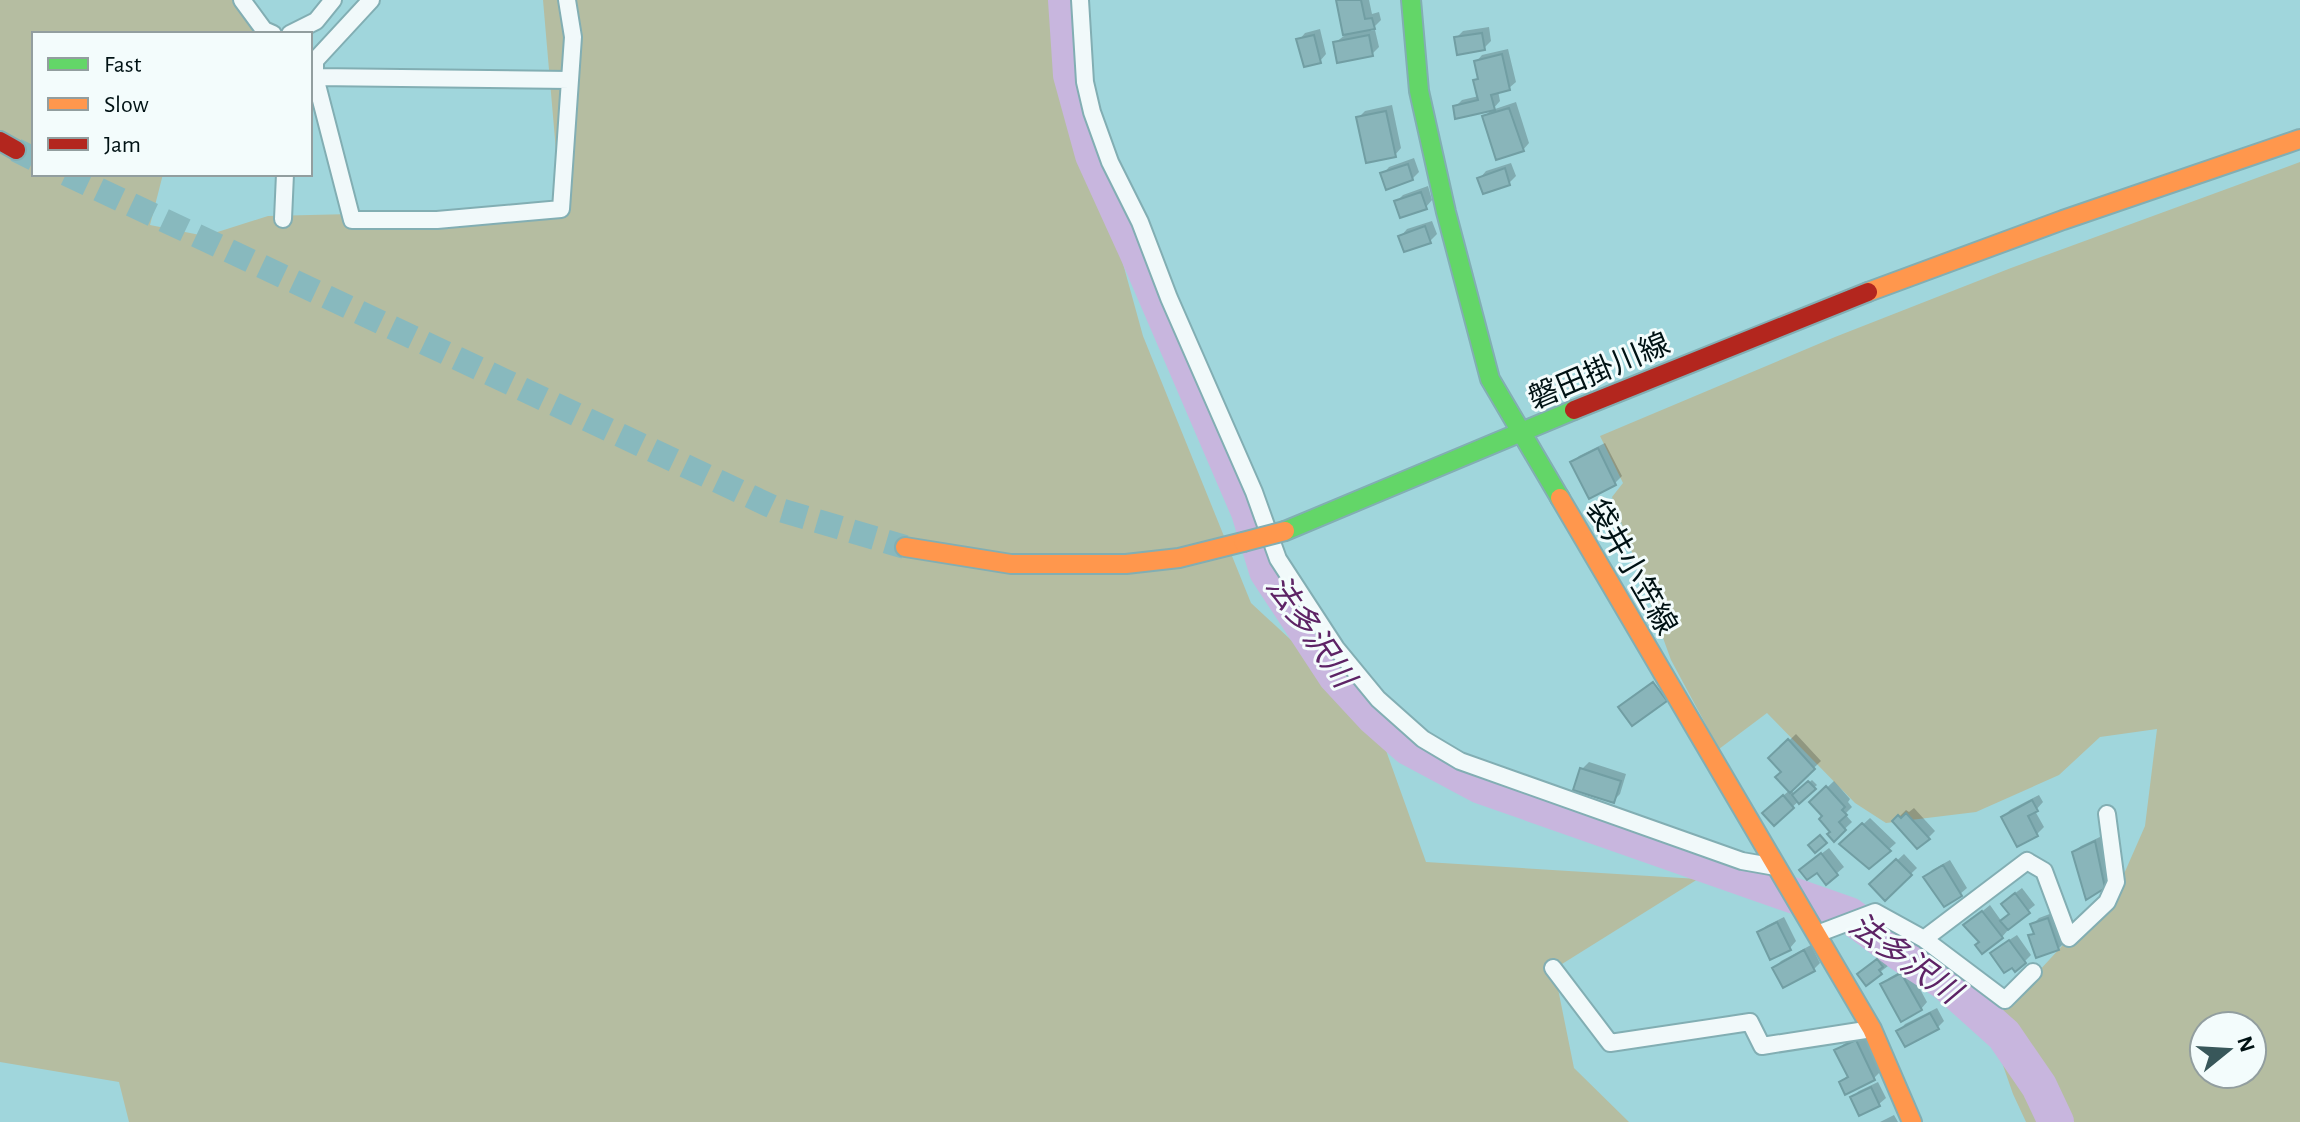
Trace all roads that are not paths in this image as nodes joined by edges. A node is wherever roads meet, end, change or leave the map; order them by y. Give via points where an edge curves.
1 (242, 0) edge
2 (333, 0) edge
3 (371, 0) edge
4 (567, 0) edge
5 (1080, 0) edge
6 (1092, 0) edge
7 (1411, 0) edge
8 (1083, 26) junction
9 (268, 32) edge
10 (294, 32) edge
11 (313, 68) edge
12 (570, 80) junction
13 (2300, 139) edge
14 (285, 176) edge
15 (283, 219) dead end
16 (1522, 434) junction
17 (905, 547) tunnel mouth
18 (2107, 814) dead end
19 (1776, 867) junction
20 (1817, 934) junction
21 (1924, 939) junction
22 (1553, 968) dead end
23 (2033, 972) dead end
24 (1872, 1029) junction
25 (1912, 1122) edge

1 - 9 street
2 - 10 street via 316,21
3 - 11 street
4 - 12 street via 573,37
5 - 8 street
6 - 8 street
7 - 16 main road, 袋井小笠線 via 1419,91 1446,212 1490,379
8 - 19 street via 1085,82 1110,162 1140,222 1278,559 1336,648 1378,699 1423,739 1460,761 1742,861
11 - 12 street
11 - 12 street via 352,220 437,220 561,209
13 - 16 main road, 磐田掛川線 via 1891,284
14 - 15 street
16 - 17 main road, 磐田掛川線, bridge via 1285,531 1179,558 1126,564 1011,564
16 - 19 main road, 袋井小笠線
18 - 21 street via 2116,882 2107,902 2069,938 2044,871 2027,861
19 - 20 main road, 袋井小笠線
20 - 21 street via 1875,912
20 - 24 main road, 袋井小笠線
21 - 23 street via 2005,1000
22 - 24 street via 1610,1043 1750,1022 1762,1046
24 - 25 main road, 袋井小笠線

